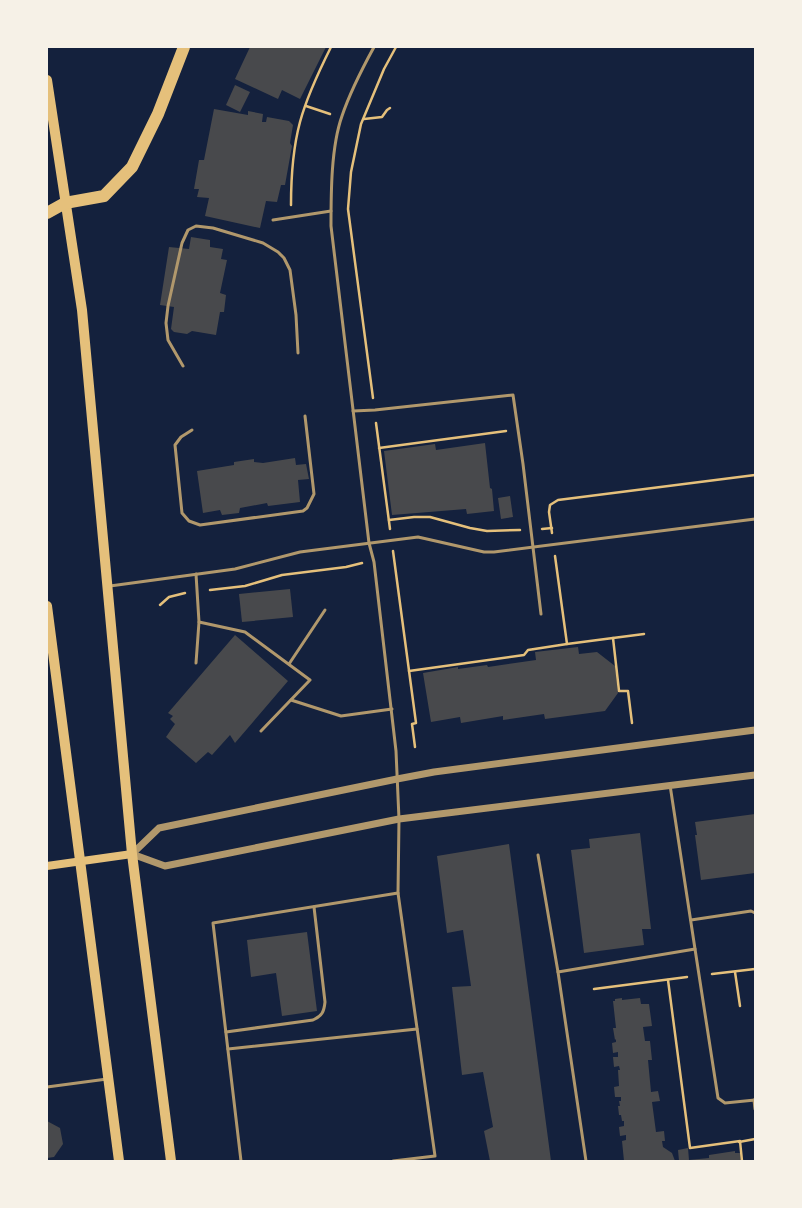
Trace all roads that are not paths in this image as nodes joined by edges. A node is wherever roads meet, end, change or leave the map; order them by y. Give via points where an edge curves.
1 (184, 47) edge
2 (374, 47) edge
3 (47, 80) edge
4 (65, 204) junction
5 (331, 211) junction
6 (47, 213) edge
7 (272, 220) dead end
8 (298, 353) dead end
9 (183, 366) dead end
10 (353, 411) junction
11 (305, 416) dead end
12 (192, 430) dead end
13 (755, 519) edge
14 (369, 543) junction
15 (533, 546) junction
16 (196, 574) junction
17 (108, 586) junction
18 (47, 606) edge
19 (325, 610) dead end
20 (541, 614) dead end
21 (199, 622) junction
22 (196, 664) dead end
23 (289, 664) junction
24 (291, 700) junction
25 (392, 709) junction
26 (755, 730) edge
27 (261, 731) dead end
28 (755, 775) edge
29 (397, 779) junction
30 (670, 785) junction
31 (399, 819) junction
32 (132, 854) junction
33 (538, 855) dead end
34 (80, 861) junction
35 (47, 866) edge
36 (398, 893) junction
37 (314, 907) junction
38 (755, 913) edge
39 (691, 920) junction
40 (695, 949) junction
41 (558, 972) junction
42 (417, 1029) junction
43 (226, 1032) junction
44 (228, 1049) junction
45 (108, 1079) junction
46 (47, 1087) edge
47 (754, 1100) edge
48 (755, 1109) edge
49 (119, 1161) edge
50 (171, 1161) edge
51 (241, 1161) edge
52 (393, 1161) edge
53 (586, 1161) edge

1 - 4 highway via 158,114 132,167 104,196
2 - 5 lane via 341,117 334,154
3 - 4 main road
4 - 6 highway
4 - 17 main road via 82,310
5 - 7 lane
5 - 10 lane
8 - 9 lane via 290,270 284,258 263,243 213,228 196,226 188,230 182,243 166,323 168,340
10 - 14 lane
10 - 15 lane via 513,395
11 - 12 lane via 314,494 308,508 303,511 200,525 189,521 182,513 175,445 181,437
13 - 15 lane
14 - 15 lane via 418,537 484,552
14 - 16 lane via 300,552 235,569
14 - 25 lane via 374,562
15 - 20 lane
16 - 17 lane
16 - 21 lane
17 - 32 main road
18 - 34 main road
19 - 23 lane
21 - 22 lane
21 - 23 lane via 245,632
23 - 24 lane via 310,680
24 - 25 lane via 341,716
24 - 27 lane
25 - 29 lane
26 - 29 street
28 - 30 street
29 - 31 lane
29 - 32 street via 159,828
30 - 31 street
30 - 39 lane
31 - 32 street via 165,866
31 - 36 lane
32 - 34 main road
32 - 50 main road
33 - 41 lane
34 - 35 main road
34 - 45 main road
36 - 37 lane
36 - 42 lane
37 - 43 lane via 325,1002 321,1016 313,1020
37 - 43 lane via 213,923
38 - 39 lane via 751,911
39 - 40 lane
40 - 41 lane
40 - 47 lane via 718,1098 725,1103
41 - 53 lane
42 - 44 lane
42 - 52 lane via 435,1156
43 - 44 lane
44 - 51 lane
45 - 46 lane
45 - 49 main road
47 - 48 lane

